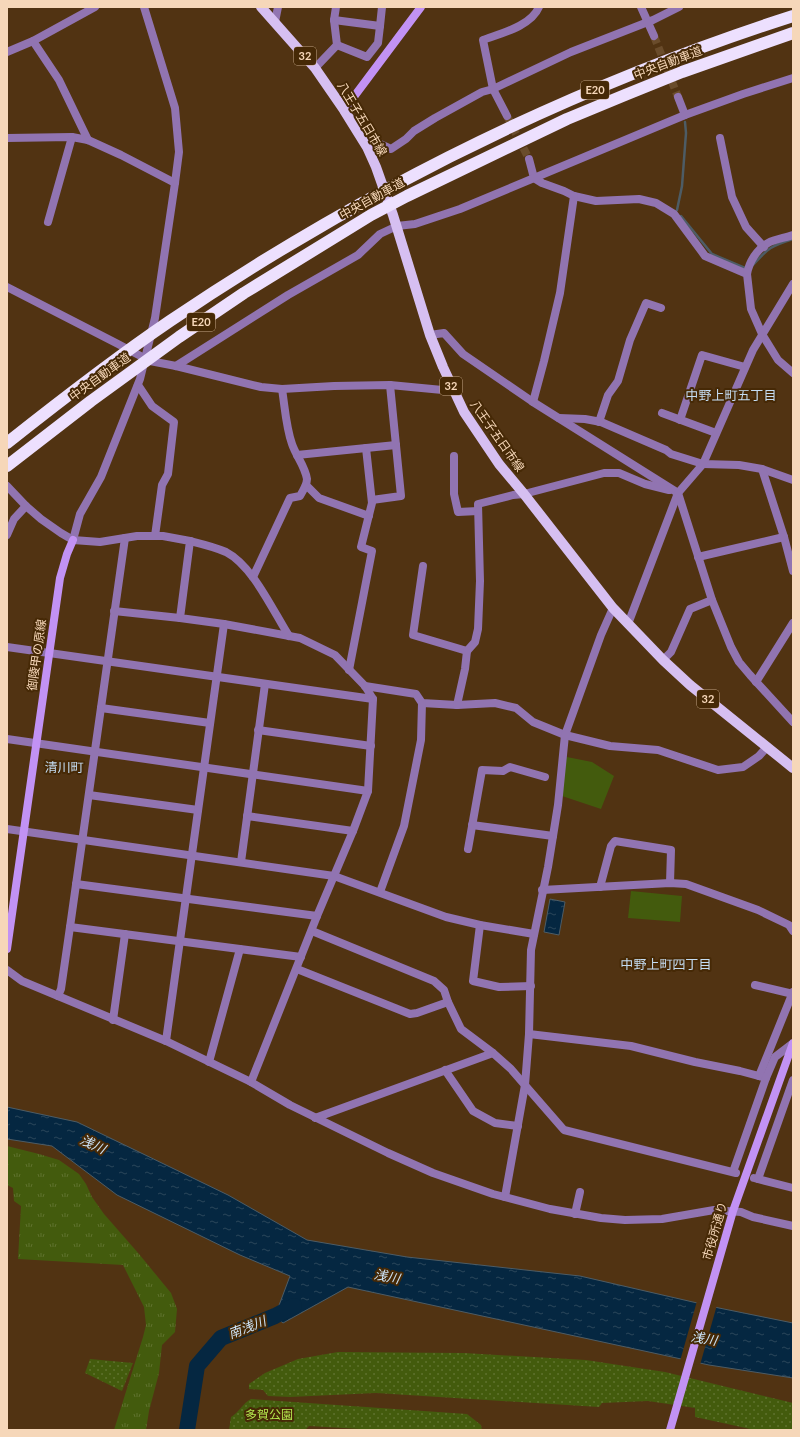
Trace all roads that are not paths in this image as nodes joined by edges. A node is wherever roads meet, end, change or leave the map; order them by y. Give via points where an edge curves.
1 (94, 7) edge
2 (144, 7) edge
3 (262, 7) edge
4 (278, 7) edge
5 (336, 7) edge
6 (382, 7) edge
7 (421, 7) edge
8 (540, 7) edge
9 (641, 7) edge
10 (679, 7) edge
11 (665, 10) edge
12 (793, 16) edge
13 (334, 20) junction
14 (275, 22) junction
15 (648, 22) junction
16 (380, 26) junction
17 (793, 33) edge
18 (654, 36) tunnel mouth
19 (33, 41) junction
20 (337, 45) junction
21 (7, 52) edge
22 (315, 68) junction
23 (793, 78) edge
24 (494, 89) junction
25 (678, 98) tunnel mouth
26 (344, 110) junction
27 (507, 116) tunnel mouth
28 (685, 116) junction
29 (72, 137) junction
30 (7, 138) edge
31 (720, 138) dead end
32 (88, 140) junction
33 (367, 147) junction
34 (529, 159) tunnel mouth
35 (534, 178) junction
36 (176, 183) junction
37 (574, 196) junction
38 (48, 222) dead end
39 (397, 226) junction
40 (793, 235) edge
41 (764, 247) junction
42 (747, 274) junction
43 (793, 284) edge
44 (7, 287) edge
45 (661, 308) dead end
46 (762, 334) junction
47 (430, 335) junction
48 (145, 360) junction
49 (176, 366) junction
50 (745, 368) junction
51 (793, 373) edge
52 (139, 382) junction
53 (390, 385) junction
54 (282, 389) junction
55 (453, 391) junction
56 (533, 402) junction
57 (662, 413) dead end
58 (558, 418) junction
59 (680, 420) junction
60 (599, 422) junction
61 (716, 433) junction
62 (7, 443) edge
63 (396, 445) junction
64 (366, 448) junction
65 (297, 455) junction
66 (454, 456) dead end
67 (703, 464) junction
68 (7, 466) edge
69 (762, 469) junction
70 (793, 480) edge
71 (306, 485) junction
72 (7, 486) edge
73 (678, 493) junction
74 (524, 494) junction
75 (372, 500) junction
76 (26, 506) junction
77 (478, 511) junction
78 (369, 516) junction
79 (7, 535) edge
80 (155, 536) junction
81 (784, 537) junction
82 (125, 538) junction
83 (73, 540) junction
84 (190, 541) junction
85 (698, 557) junction
86 (423, 566) dead end
87 (793, 571) edge
88 (253, 577) junction
89 (712, 600) junction
90 (613, 608) junction
91 (114, 611) junction
92 (180, 618) junction
93 (793, 623) edge
94 (224, 624) junction
95 (628, 624) junction
96 (289, 636) junction
97 (7, 647) edge
98 (467, 651) junction
99 (49, 653) junction
100 (663, 660) junction
101 (107, 662) junction
102 (350, 670) junction
103 (216, 677) junction
104 (756, 682) junction
105 (264, 684) junction
106 (365, 686) junction
107 (373, 699) junction
108 (422, 703) junction
109 (457, 705) junction
110 (101, 708) junction
111 (793, 722) edge
112 (210, 723) junction
113 (258, 730) junction
114 (565, 735) junction
115 (7, 740) edge
116 (36, 744) junction
117 (371, 746) junction
118 (767, 747) junction
119 (95, 752) junction
120 (204, 768) junction
121 (793, 768) edge
122 (252, 774) junction
123 (545, 777) dead end
124 (368, 791) junction
125 (89, 795) junction
126 (198, 810) junction
127 (247, 816) junction
128 (472, 825) junction
129 (7, 828) edge
130 (25, 831) junction
131 (353, 831) junction
132 (553, 836) junction
133 (83, 839) junction
134 (468, 849) dead end
135 (192, 855) junction
136 (241, 862) junction
137 (334, 876) junction
138 (670, 883) junction
139 (76, 884) junction
140 (600, 887) junction
141 (542, 890) junction
142 (380, 892) junction
143 (186, 899) junction
144 (317, 916) junction
145 (480, 925) junction
146 (70, 927) junction
147 (793, 930) edge
148 (312, 931) junction
149 (126, 934) junction
150 (534, 934) junction
151 (180, 941) junction
152 (7, 949) edge
153 (240, 950) junction
154 (301, 957) junction
155 (297, 969) junction
156 (7, 970) edge
157 (755, 985) dead end
158 (531, 986) junction
159 (793, 993) edge
160 (58, 996) junction
161 (448, 1002) junction
162 (114, 1020) junction
163 (529, 1034) junction
164 (166, 1041) junction
165 (793, 1043) edge
166 (494, 1053) junction
167 (209, 1062) junction
168 (445, 1070) junction
169 (762, 1077) junction
170 (793, 1080) edge
171 (251, 1082) junction
172 (525, 1085) junction
173 (315, 1118) junction
174 (518, 1126) junction
175 (793, 1188) edge
176 (580, 1192) dead end
177 (505, 1197) junction
178 (575, 1214) junction
179 (732, 1214) junction
180 (793, 1226) edge
181 (672, 1426) edge

1 - 19 street
2 - 36 street, 御陵甲の原線 via 175,108 178,136
3 - 14 main road, 八王子五日市線 / 32
4 - 14 street
5 - 13 street
6 - 16 street
7 - 26 street
8 - 24 street via 536,14 523,23 483,40
9 - 15 street
10 - 11 street
11 - 15 street
12 - 62 highway, 中央自動車道 / E20 via 683,55 575,99 507,129 364,201 168,322
13 - 16 street
13 - 20 street
14 - 22 main road, 八王子五日市線 / 32
15 - 18 street
15 - 24 street via 571,52
16 - 20 street via 378,43 367,57
17 - 68 highway, 中央自動車道 / E20 via 624,95 515,143 371,215 244,293 179,337 90,400
19 - 21 street
19 - 32 street via 59,80
20 - 22 street
22 - 26 main road, 八王子五日市線 / 32
23 - 28 street
24 - 27 street
24 - 33 street via 482,92 435,118 391,149 378,143
25 - 28 street
26 - 33 main road, 八王子五日市線 / 32
28 - 35 street
29 - 30 street
29 - 32 street
29 - 38 street
31 - 41 street via 732,197 746,227
32 - 36 street
33 - 39 main road, 八王子五日市線 / 32
34 - 35 street
35 - 37 street
35 - 39 street via 416,224
36 - 48 street, 御陵甲の原線 via 157,304
37 - 42 street via 596,201 639,200 656,203 674,214 705,256
37 - 56 street via 560,293
39 - 47 main road, 八王子五日市線 / 32
39 - 49 street via 380,234 358,255 288,295
40 - 41 street via 768,243
41 - 42 street via 751,261
42 - 46 street via 751,309
43 - 46 street
44 - 48 street
45 - 60 street via 646,303 630,340 618,381 608,395
46 - 50 street
46 - 51 street via 778,360
47 - 55 main road, 八王子五日市線 / 32
47 - 56 street via 444,333 463,354
48 - 49 street
48 - 52 street, 御陵甲の原線
49 - 54 street via 261,387
50 - 59 street via 702,355
50 - 61 street
52 - 80 street via 152,406 174,422 168,474 162,485
52 - 83 street, 御陵甲の原線 via 101,477 80,514
53 - 54 street
53 - 55 street
53 - 63 street
54 - 65 street via 287,429
55 - 74 main road, 八王子五日市線 / 32 via 499,464
56 - 58 street
57 - 59 street
58 - 60 street
58 - 73 street
59 - 61 street
60 - 67 street via 671,454
61 - 67 street
63 - 64 street
63 - 75 street via 401,496
64 - 65 street
64 - 75 street
65 - 71 street via 304,468
66 - 77 street via 454,494 458,512
67 - 69 street via 739,465
67 - 73 street
69 - 70 street
69 - 81 street
71 - 78 street via 319,498
71 - 88 street via 300,496 290,498
72 - 76 street
73 - 74 street via 645,484 619,473 608,472
73 - 85 street
73 - 95 street
74 - 77 street via 478,504
74 - 90 main road, 八王子五日市線 / 32
75 - 78 street
76 - 79 street via 14,519
76 - 83 street
77 - 98 street via 478,629 475,642
78 - 102 street via 361,547 372,551
80 - 82 street
80 - 84 street
81 - 85 street
81 - 87 street
82 - 83 street via 100,542
82 - 91 street
83 - 99 street, 御陵甲の原線 via 60,578
84 - 88 street via 225,552 237,560
84 - 92 street
85 - 89 street
86 - 98 street via 413,635
88 - 96 street
89 - 100 street via 690,609 671,652
89 - 104 street via 739,662
90 - 95 main road, 八王子五日市線 / 32
90 - 114 street via 601,634
91 - 92 street
91 - 101 street
92 - 94 street
93 - 104 street
94 - 96 street
94 - 103 street
95 - 100 main road, 八王子五日市線 / 32
96 - 102 street via 300,638 334,655
97 - 99 street
98 - 109 street
99 - 101 street
99 - 116 street, 御陵甲の原線
100 - 118 main road, 八王子五日市線 / 32
101 - 103 street
101 - 110 street
102 - 106 street
103 - 105 street
103 - 112 street
104 - 111 street
105 - 107 street
105 - 113 street
106 - 107 street
106 - 108 street via 416,694
107 - 117 street
108 - 109 street
108 - 142 street via 421,740 404,826
109 - 114 street via 495,703 516,708 533,722
110 - 112 street
110 - 119 street
112 - 120 street
113 - 117 street
113 - 122 street
114 - 118 street via 610,746 658,750 718,770 743,767
114 - 132 street
115 - 116 street
116 - 119 street
116 - 130 street, 御陵甲の原線
117 - 124 street
118 - 121 main road, 八王子五日市線 / 32
119 - 120 street
119 - 125 street
120 - 122 street
120 - 126 street
122 - 124 street
122 - 127 street
123 - 128 street via 510,767 503,771 482,770
124 - 131 street
125 - 126 street
125 - 133 street
126 - 135 street
127 - 131 street
127 - 136 street
128 - 132 street
128 - 134 street
129 - 130 street
130 - 133 street
130 - 152 street, 御陵甲の原線
131 - 137 street
132 - 141 street
133 - 135 street
133 - 139 street
135 - 136 street
135 - 143 street
136 - 137 street
137 - 142 street
137 - 144 street
138 - 140 street
138 - 140 street via 671,850 615,841 611,846
138 - 147 street via 686,884 758,910 789,925
139 - 143 street
139 - 146 street
140 - 141 street
141 - 150 street
142 - 145 street via 446,917
143 - 144 street
143 - 151 street
144 - 148 street
145 - 150 street
145 - 158 street via 473,981 499,987
146 - 149 street
146 - 160 street
148 - 154 street
148 - 161 street via 434,981 444,990
149 - 151 street
149 - 162 street
150 - 158 street via 531,950
151 - 153 street
151 - 164 street
153 - 154 street
153 - 167 street
154 - 155 street
155 - 161 street via 410,1014
155 - 171 street
156 - 160 street via 22,981
157 - 159 street
158 - 163 street
159 - 169 street
160 - 162 street
161 - 166 street via 461,1029
162 - 164 street
163 - 169 street via 631,1046
163 - 172 street
164 - 167 street
165 - 169 street via 775,1057
165 - 179 street, 市役所通り
166 - 168 street
166 - 172 street
167 - 171 street
168 - 173 street
168 - 174 street via 473,1110 495,1123
169 - 172 street via 734,1172 564,1130
170 - 175 street via 756,1178
171 - 173 street
172 - 174 street
173 - 177 street via 433,1173
174 - 177 street
176 - 178 street
177 - 178 street
178 - 179 street via 638,1220 671,1218 707,1210
179 - 180 street via 741,1212
179 - 181 street, 市役所通り

